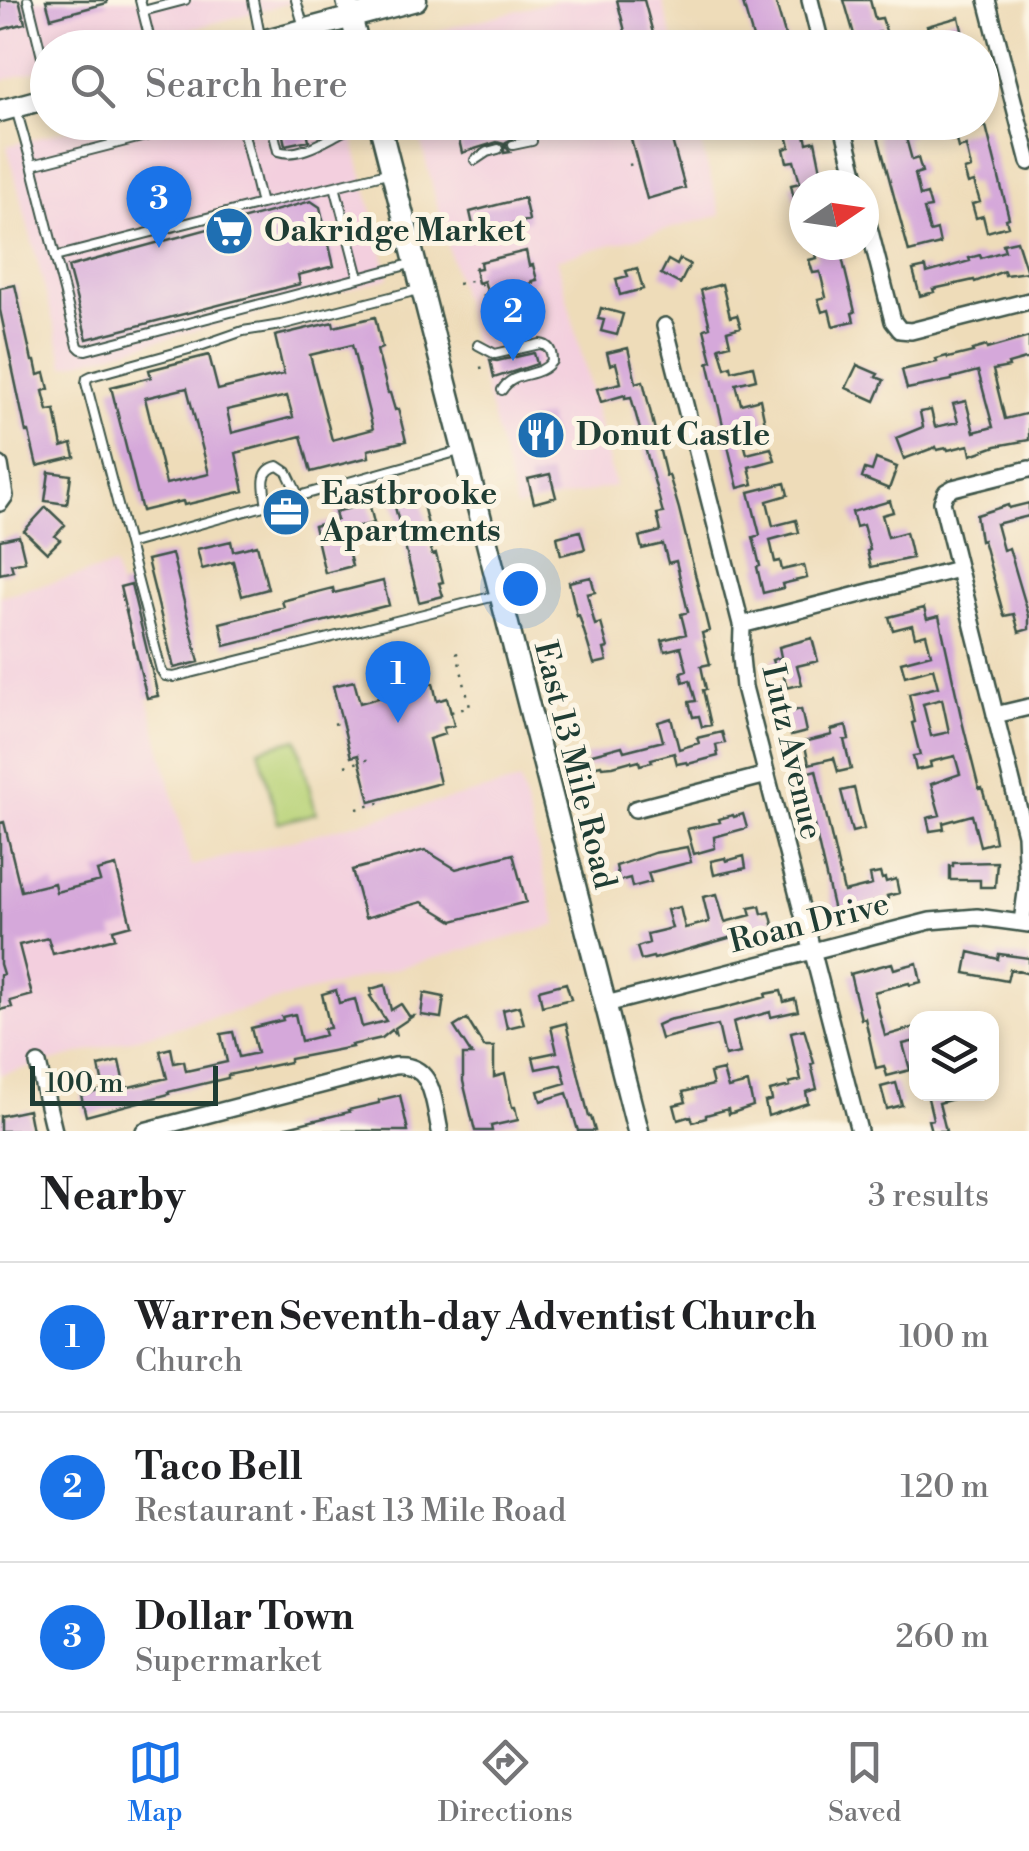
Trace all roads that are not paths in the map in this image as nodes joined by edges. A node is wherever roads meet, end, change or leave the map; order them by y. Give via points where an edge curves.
1 (28, 0) edge
2 (140, 0) edge
3 (185, 0) edge
4 (253, 0) edge
5 (296, 0) edge
6 (810, 0) edge
7 (988, 0) edge
8 (408, 1) edge
9 (349, 8) edge
10 (142, 10) junction
11 (35, 30) edge
12 (147, 30) edge
13 (251, 30) edge
14 (305, 30) edge
15 (318, 30) edge
16 (818, 30) edge
17 (996, 30) edge
18 (999, 43) edge
19 (8, 109) edge
20 (120, 140) edge
21 (246, 140) edge
22 (275, 140) edge
23 (329, 140) edge
24 (382, 140) edge
25 (532, 140) dead end
26 (847, 140) edge
27 (513, 145) dead end
28 (498, 149) dead end
29 (476, 160) dead end
30 (1029, 162) edge
31 (32, 165) junction
32 (854, 170) edge
33 (391, 172) junction
34 (335, 186) junction
35 (261, 204) junction
36 (55, 256) junction
37 (877, 260) edge
38 (415, 263) junction
39 (359, 278) junction
40 (422, 289) junction
41 (1029, 302) edge
42 (664, 326) dead end
43 (478, 346) dead end
44 (502, 390) dead end
45 (463, 450) junction
46 (0, 464) edge
47 (1029, 469) edge
48 (298, 497) junction
49 (1, 502) edge
50 (267, 506) junction
51 (128, 544) junction
52 (958, 569) junction
53 (500, 594) junction
54 (741, 625) junction
55 (1029, 706) edge
56 (995, 716) junction
57 (767, 775) junction
58 (635, 809) dead end
59 (1025, 923) edge
60 (812, 950) junction
61 (606, 1004) junction
62 (38, 1064) dead end
63 (854, 1129) edge
64 (54, 1131) edge
65 (144, 1131) edge
66 (440, 1131) edge
67 (638, 1131) edge

1 - 11 lane
2 - 10 lane
3 - 10 lane
4 - 13 lane
5 - 14 lane
6 - 16 street
7 - 17 street
8 - 9 main road
9 - 15 main road
10 - 12 lane
18 - 30 street
19 - 31 lane
20 - 31 lane
21 - 35 lane
22 - 23 lane via 286,154
24 - 33 main road, East 13 Mile Road
25 - 27 lane
26 - 32 street
28 - 29 lane
31 - 36 lane
33 - 34 lane
33 - 38 main road, East 13 Mile Road
34 - 35 lane
34 - 39 lane
35 - 36 lane
36 - 39 lane via 78,346 86,350
37 - 41 street via 900,330
38 - 39 lane
38 - 40 main road, East 13 Mile Road
40 - 45 main road, East 13 Mile Road
40 - 51 lane via 243,331 87,378
42 - 54 street, Lutz Avenue
43 - 44 lane via 495,354 540,344 550,350 547,368 512,378
45 - 48 lane
45 - 53 main road, East 13 Mile Road
46 - 49 street
47 - 52 street via 952,488 943,498
48 - 50 lane
48 - 50 lane via 283,468 270,468 264,477
50 - 51 lane
51 - 53 lane via 165,676
52 - 54 street
52 - 56 street
53 - 61 main road, East 13 Mile Road
54 - 57 street, Lutz Avenue via 742,678
55 - 56 street
56 - 59 street via 1025,834
57 - 58 street
57 - 60 street, Lutz Avenue
59 - 60 street, Roan Drive via 930,921
60 - 61 street, Roan Drive
60 - 63 street, Lutz Avenue
61 - 67 main road, East 13 Mile Road
62 - 64 street
65 - 66 street via 407,1065 429,1084

